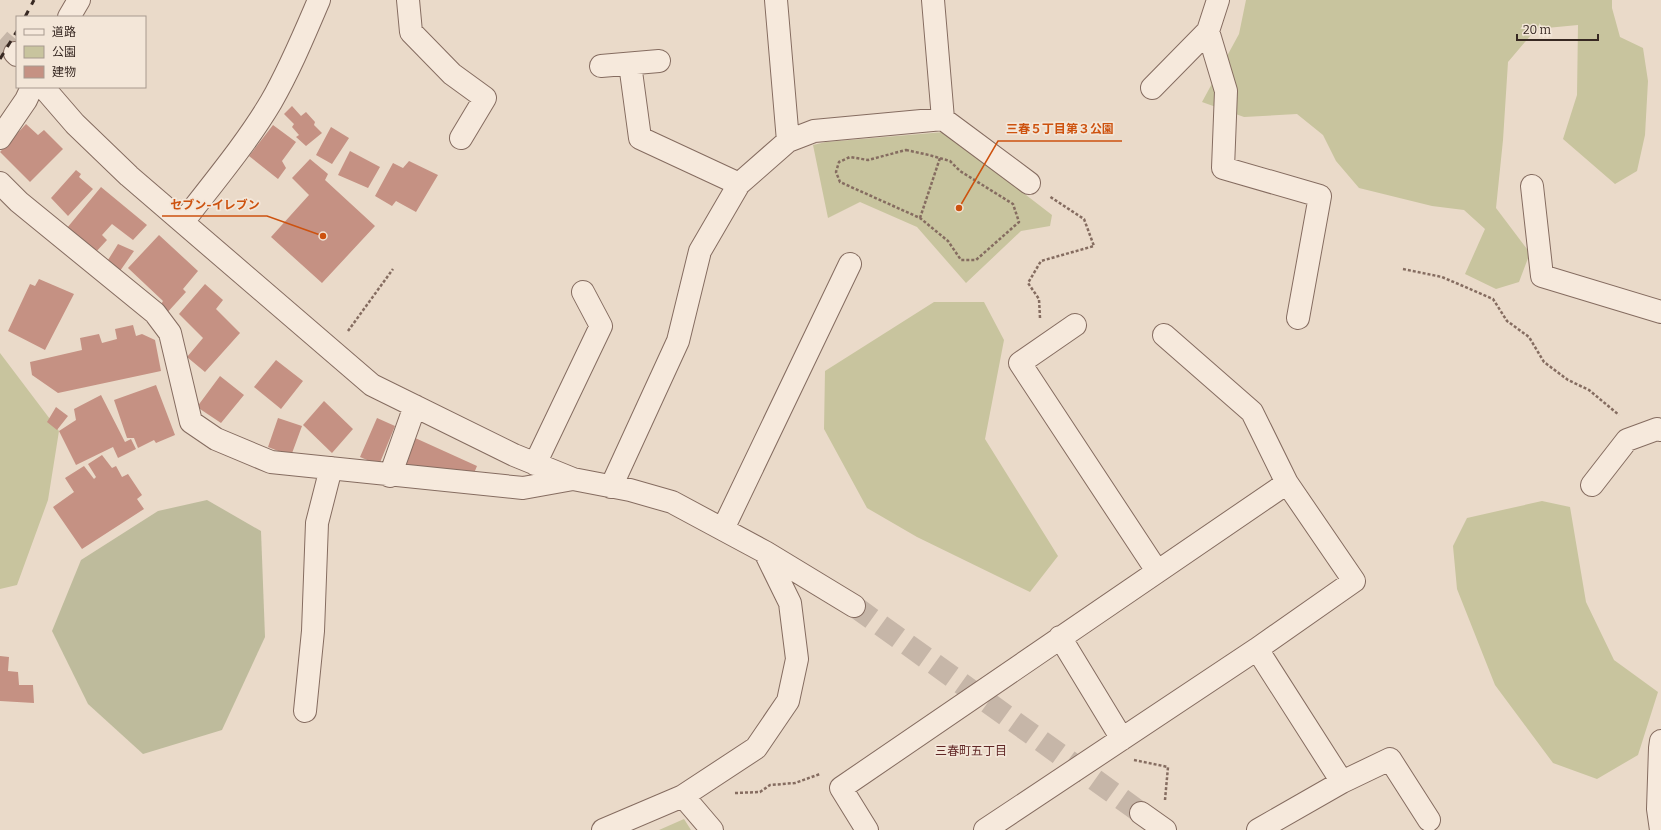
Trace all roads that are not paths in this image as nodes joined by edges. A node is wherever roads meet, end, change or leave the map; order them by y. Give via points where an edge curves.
1 (79, 0) edge
2 (319, 0) edge
3 (408, 0) edge
4 (776, 0) edge
5 (933, 0) edge
6 (1218, 0) edge
7 (70, 16) edge
8 (1208, 31) junction
9 (659, 61) dead end
10 (630, 64) junction
11 (601, 66) dead end
12 (32, 88) edge
13 (44, 88) edge
14 (1152, 88) dead end
15 (943, 120) junction
16 (0, 138) edge
17 (461, 138) dead end
18 (788, 141) junction
19 (0, 183) edge
20 (1029, 183) road end
21 (738, 184) junction
22 (1532, 186) dead end
23 (183, 222) junction
24 (850, 264) dead end
25 (583, 292) dead end
26 (1661, 312) edge
27 (1298, 318) dead end
28 (1075, 325) dead end
29 (1164, 335) dead end
30 (415, 406) junction
31 (1661, 430) edge
32 (536, 464) junction
33 (331, 468) junction
34 (390, 476) junction
35 (573, 479) junction
36 (1287, 483) junction
37 (1592, 485) dead end
38 (611, 486) junction
39 (723, 529) junction
40 (765, 552) junction
41 (1157, 571) junction
42 (854, 606) tunnel mouth
43 (1060, 638) junction
44 (1257, 649) junction
45 (306, 711) dead end
46 (1122, 739) junction
47 (1661, 741) edge
48 (1342, 782) junction
49 (682, 796) junction
50 (1141, 813) tunnel mouth
51 (1429, 820) dead end
52 (1163, 829) edge
53 (603, 830) edge
54 (712, 830) edge
55 (867, 830) edge
56 (984, 830) edge
57 (1258, 830) edge
58 (1661, 830) edge

1 - 7 street
2 - 23 street via 296,54 271,102 242,145
3 - 17 street via 411,32 452,74 485,98
4 - 18 street
5 - 15 street
6 - 8 street
8 - 14 street
8 - 27 street via 1226,91 1223,168 1320,196
9 - 10 street
10 - 11 street
10 - 21 street via 640,138
12 - 16 street
13 - 23 street via 75,124 129,176
15 - 18 street via 814,131
15 - 20 street
18 - 21 street
19 - 33 street via 19,202 155,313 170,333 190,422 216,439 271,462
21 - 38 street via 700,252 678,341
22 - 26 street via 1542,276
23 - 30 street via 372,385
24 - 39 street
25 - 32 street via 601,326
28 - 41 street via 1020,362
29 - 36 street via 1252,412
30 - 32 street
30 - 34 street
31 - 37 street via 1627,440
32 - 35 street
33 - 34 street
33 - 45 street via 317,523 313,631
34 - 35 street via 523,488
35 - 38 street
36 - 41 street
36 - 44 street via 1354,581
38 - 39 street via 672,502
39 - 40 street
40 - 42 street
40 - 49 street via 790,603 797,659 788,701 756,748
41 - 43 street
43 - 46 street
43 - 55 street via 841,788
44 - 46 street
44 - 48 street
46 - 56 street
47 - 58 street via 1658,809
48 - 51 street via 1390,759
48 - 57 street
49 - 53 street
49 - 54 street
50 - 52 street

